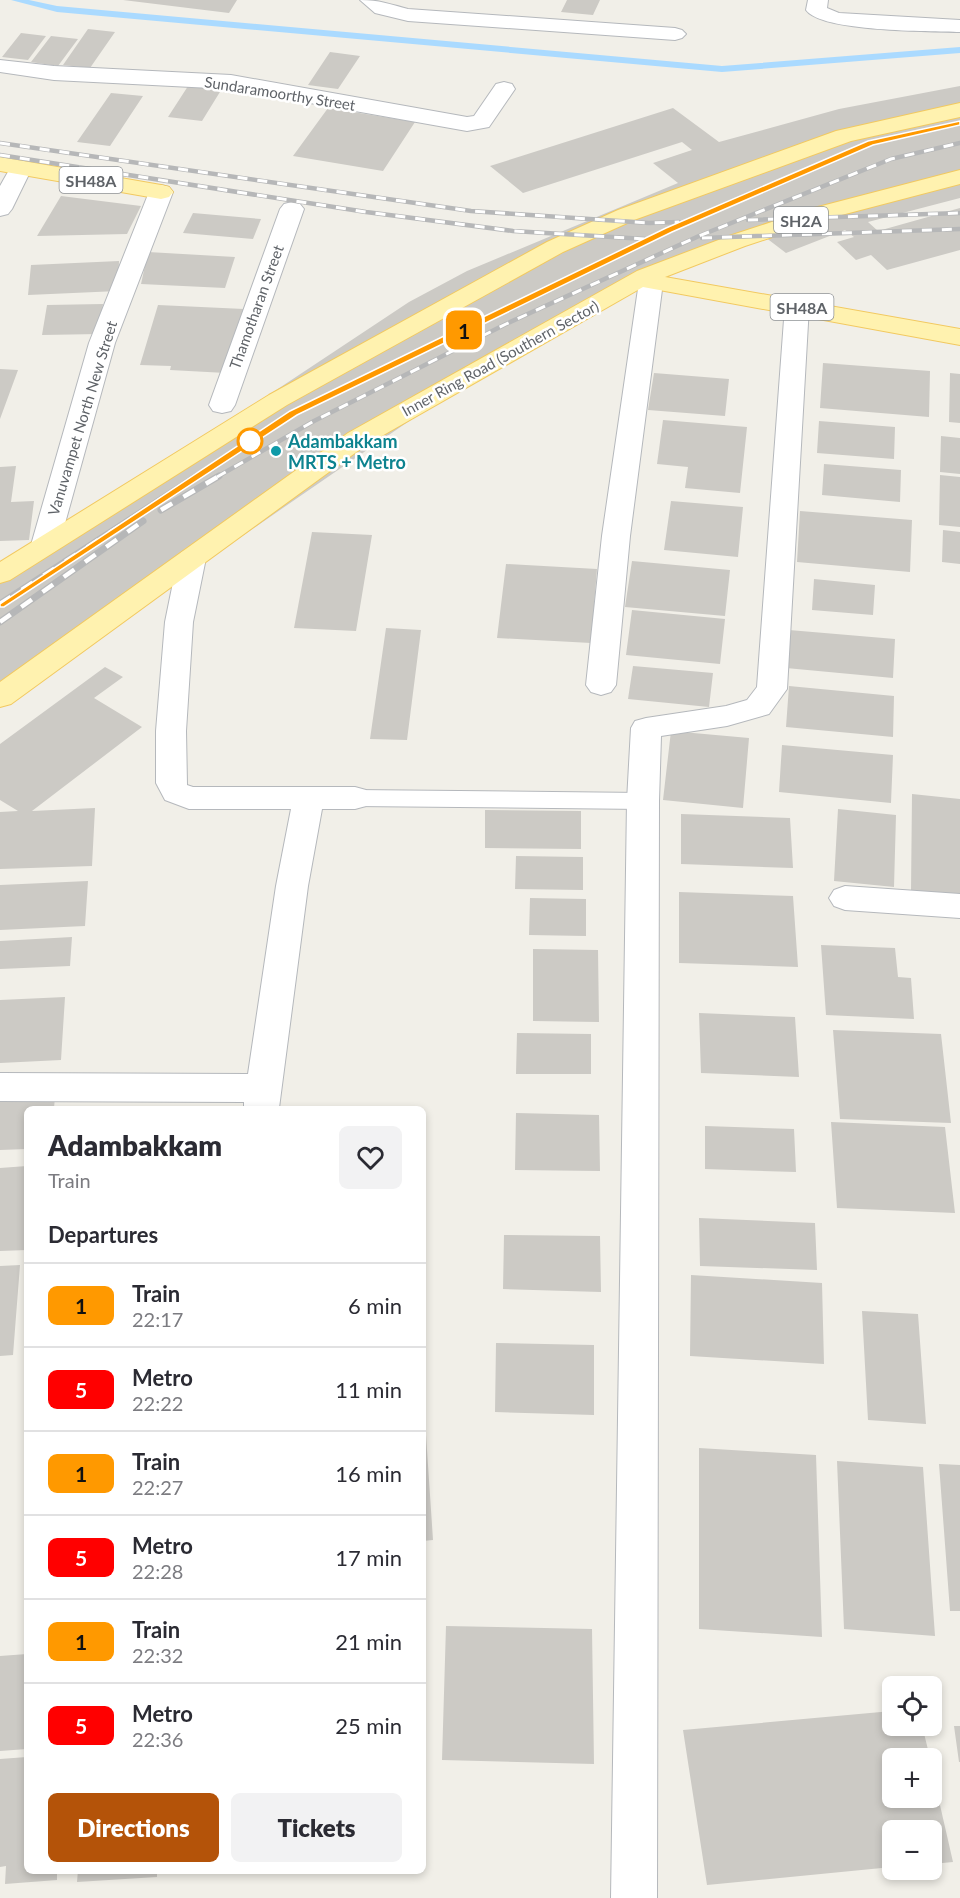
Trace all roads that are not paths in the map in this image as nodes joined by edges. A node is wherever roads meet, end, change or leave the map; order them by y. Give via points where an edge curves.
1 (370, 0) edge
2 (818, 0) edge
3 (960, 26) edge
4 (675, 34) dead end
5 (0, 66) edge
6 (504, 89) dead end
7 (960, 110) edge
8 (10, 166) edge
9 (960, 177) edge
10 (161, 192) joint
11 (0, 208) edge
12 (292, 209) dead end
13 (648, 279) junction
14 (797, 306) junction
15 (960, 336) edge
16 (222, 405) dead end
17 (45, 544) junction
18 (192, 558) junction
19 (0, 574) edge
20 (601, 685) dead end
21 (0, 697) edge
22 (309, 798) junction
23 (355, 798) joint
24 (643, 801) junction
25 (845, 898) dead end
26 (960, 906) edge
27 (0, 1087) edge
28 (262, 1098) edge
29 (634, 1898) edge

1 - 4 street via 382,9 408,15
2 - 3 street via 816,10 837,19
5 - 6 street, Sundaramoorthy Street via 54,73 231,82 467,124 481,122
7 - 17 main road via 844,136 637,211 555,247 278,400
8 - 10 main road, SH48A
8 - 11 street
9 - 13 main road, Inner Ring Road (Southern Sector) / SH2A via 822,213 737,241
10 - 17 street, Vanuvampet North New Street via 102,343
12 - 16 street, Thamotharan Street
13 - 14 main road, SH48A
13 - 18 main road, Inner Ring Road (Southern Sector) / SH2A via 357,439
13 - 20 street
14 - 15 main road, SH48A
14 - 24 street via 772,689 758,707 727,716 646,728
17 - 19 main road
18 - 21 main road, Inner Ring Road (Southern Sector) / SH2A
18 - 22 street via 179,622 171,783 176,792 189,798
22 - 23 street
22 - 28 street via 292,886
23 - 24 lane
24 - 29 street
25 - 26 street
27 - 28 street

